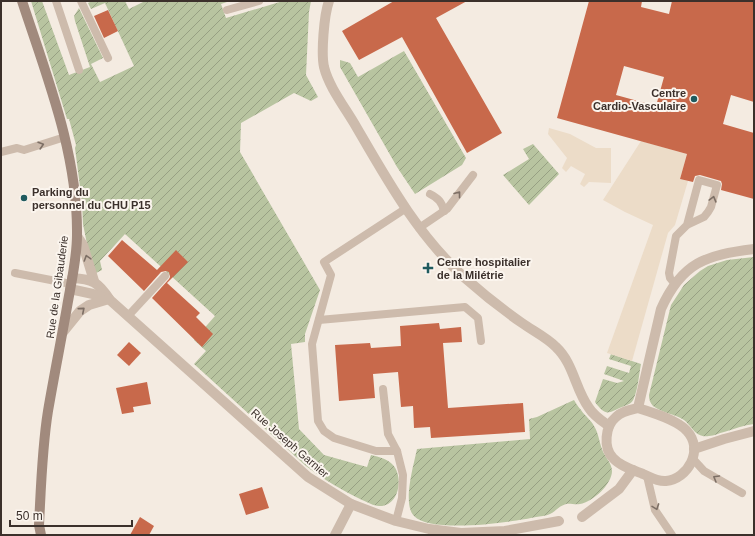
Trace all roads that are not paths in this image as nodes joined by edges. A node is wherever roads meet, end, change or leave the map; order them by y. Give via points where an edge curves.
1 (22, 1) edge
2 (56, 1) edge
3 (80, 1) edge
4 (259, 1) edge
5 (329, 1) edge
6 (227, 10) dead end
7 (108, 58) dead end
8 (79, 70) dead end
9 (65, 137) junction
10 (1, 152) edge
11 (473, 175) dead end
12 (430, 194) dead end
13 (405, 209) junction
14 (444, 211) junction
15 (687, 225) junction
16 (420, 228) junction
17 (77, 236) junction
18 (754, 249) edge
19 (15, 273) dead end
20 (165, 276) dead end
21 (94, 281) junction
22 (71, 284) junction
23 (675, 284) junction
24 (109, 299) junction
25 (128, 316) junction
26 (319, 320) junction
27 (63, 332) junction
28 (481, 341) dead end
29 (383, 389) dead end
30 (638, 408) junction
31 (609, 426) junction
32 (754, 431) edge
33 (397, 451) junction
34 (694, 454) junction
35 (633, 470) junction
36 (647, 476) junction
37 (742, 493) dead end
38 (351, 504) junction
39 (582, 518) dead end
40 (396, 521) junction
41 (559, 521) dead end
42 (517, 532) edge
43 (461, 534) edge
44 (41, 535) edge
45 (334, 535) edge
46 (672, 535) edge

1 - 9 street, Rue de la Gibauderie
2 - 8 lane
3 - 7 lane
4 - 6 lane
5 - 13 street via 326,14 324,67 335,92
10 -> 9 lane via 16,146 24,150
9 - 17 street, Rue de la Gibauderie via 74,187
14 -> 11 lane
12 - 14 lane via 443,204
13 - 16 street
13 - 26 lane via 324,262 331,275
14 - 16 lane
15 -> 15 lane via 704,217 708,212 717,185 699,180
15 - 23 lane via 676,236 669,268 668,273
16 - 31 street via 463,277 495,304 557,347 572,370 589,409
21 -> 17 street via 83,245
17 - 22 street, Rue de la Gibauderie
18 - 23 street via 715,255 689,269
19 - 22 lane
20 - 25 lane
21 - 22 street via 84,279
21 - 24 street, Rue Joseph Garnier
22 - 24 street
22 - 27 street, Rue de la Gibauderie
23 - 30 street via 661,309
24 - 25 street, Rue Joseph Garnier
27 -> 24 street via 89,304
25 - 38 street, Rue Joseph Garnier via 308,477
26 - 28 lane via 465,307 478,318
26 - 33 lane via 312,344 318,422 324,431 334,438 376,451
27 - 44 street, Rue de la Gibauderie via 42,461 39,525
29 - 33 lane via 388,434
30 - 31 street via 626,410 615,417
30 - 34 street via 678,424 687,431 692,439
31 - 35 street via 606,436 607,448 613,458
32 - 34 street via 724,439
33 - 40 lane via 403,475 402,498
34 - 36 street via 688,469 672,480 661,481
37 -> 34 lane via 704,471
35 - 36 street
35 - 39 street via 619,489
36 -> 46 lane via 655,510
38 - 40 street, Rue Joseph Garnier
38 - 45 street
40 - 43 street, Rue Joseph Garnier
41 - 42 street, Rue Joseph Garnier
42 - 43 street, Rue Joseph Garnier via 505,530

